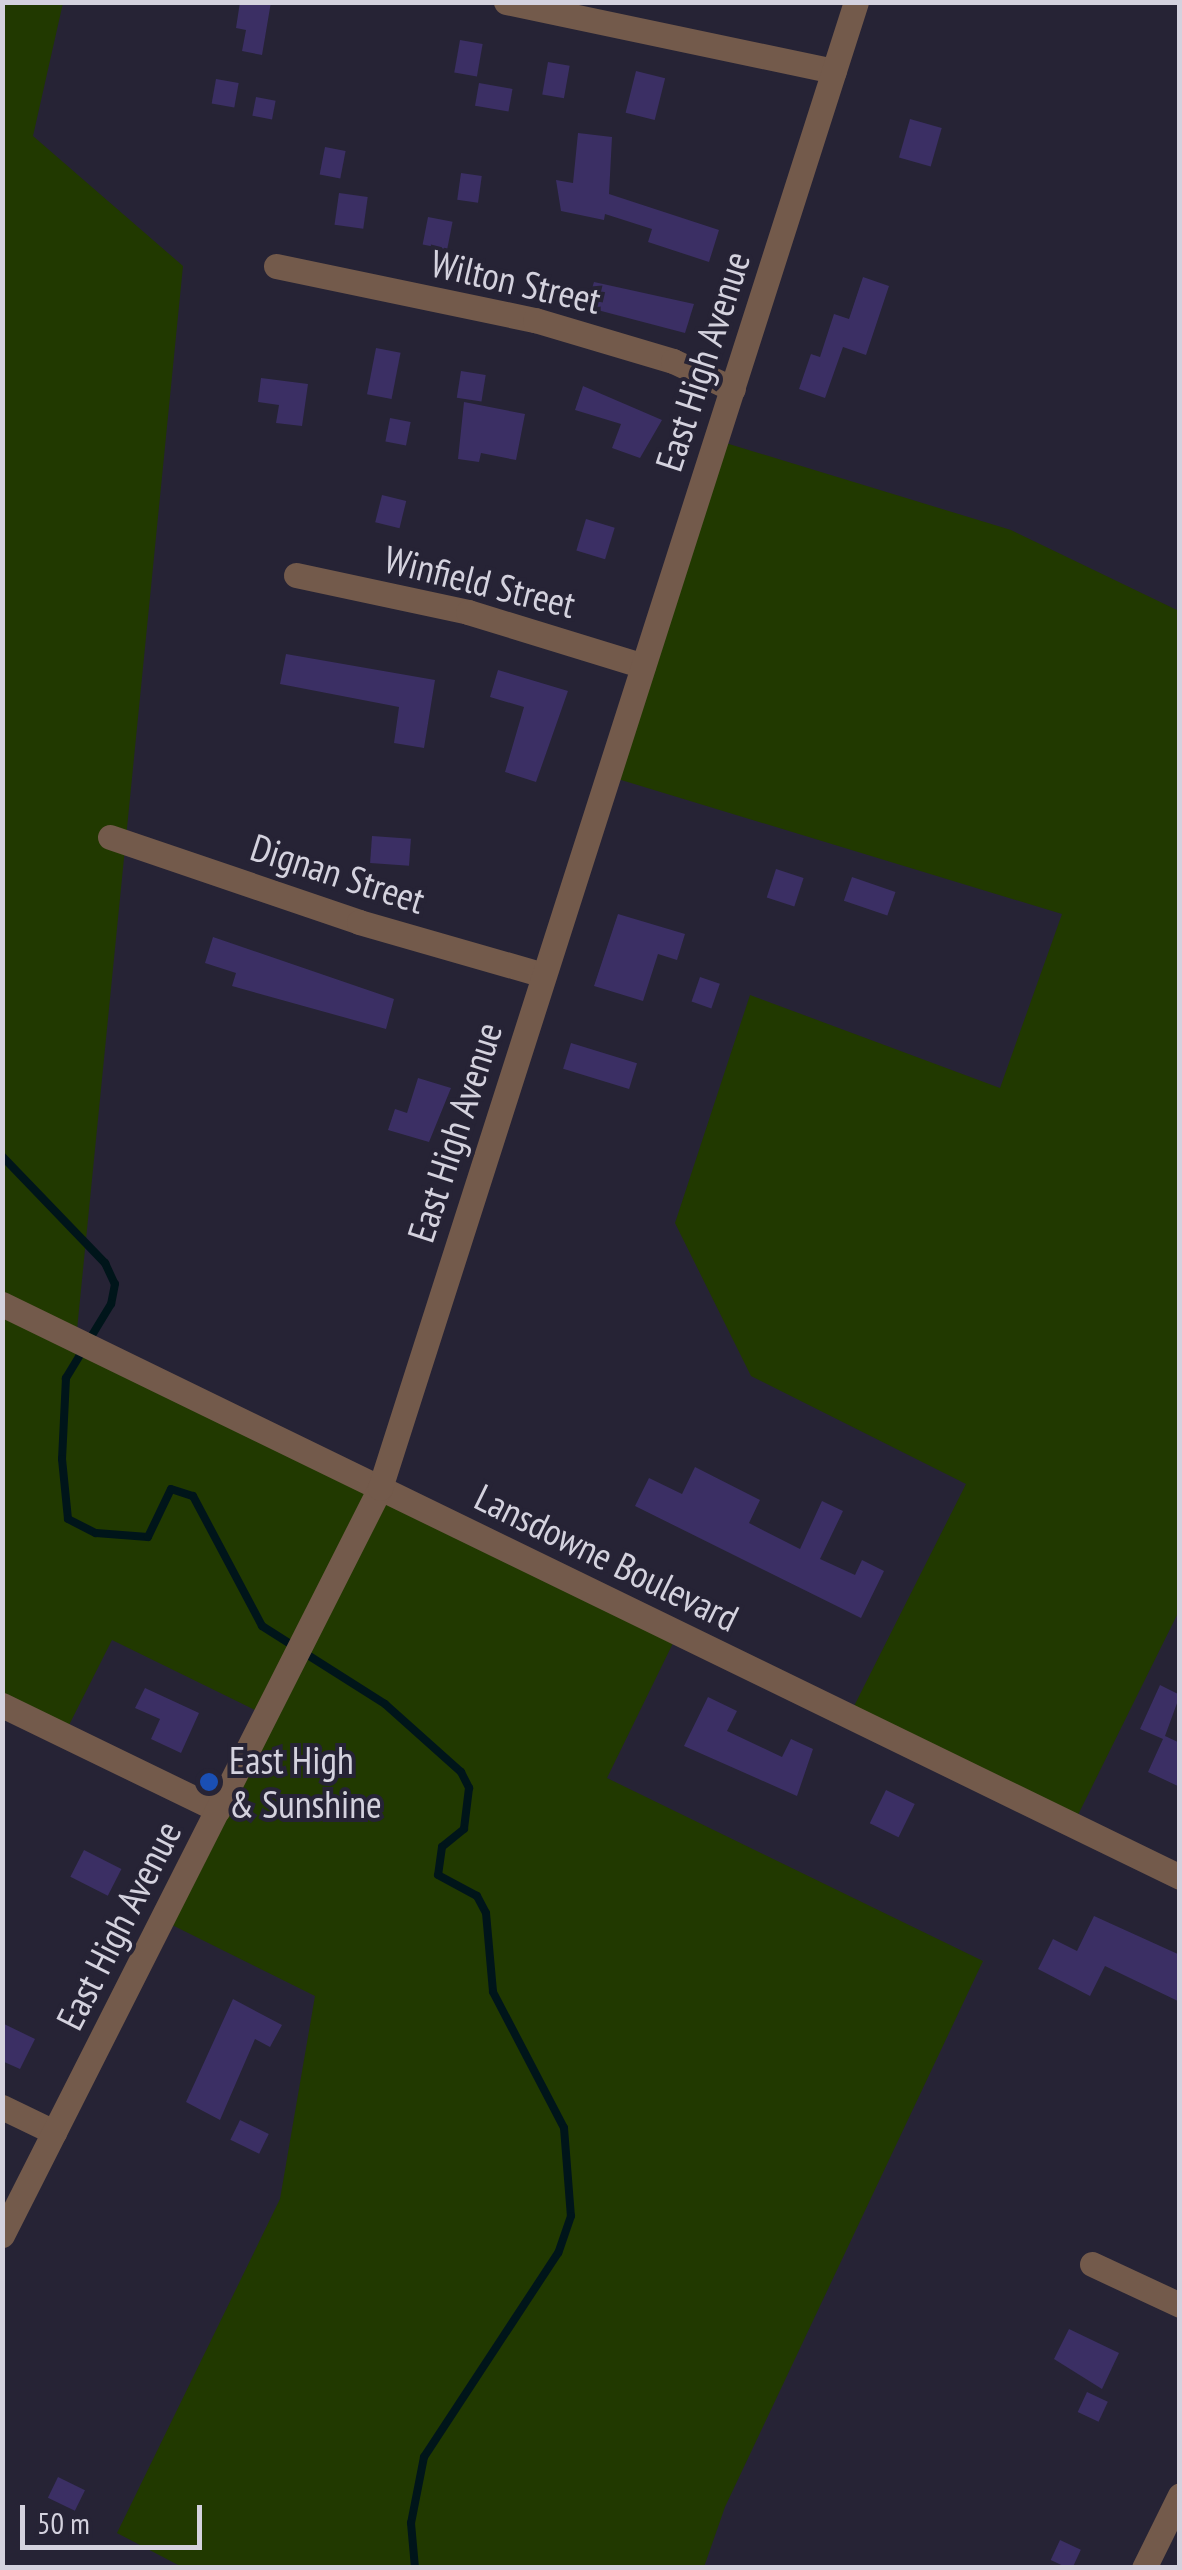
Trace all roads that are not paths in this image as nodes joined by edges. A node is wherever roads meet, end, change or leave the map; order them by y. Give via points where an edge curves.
1 (506, 2) edge
2 (856, 2) edge
3 (834, 71) junction
4 (276, 266) dead end
5 (733, 389) junction
6 (296, 575) dead end
7 (643, 666) junction
8 (110, 837) dead end
9 (544, 975) junction
10 (6, 1306) edge
11 (380, 1488) junction
12 (2, 1705) edge
13 (218, 1810) junction
14 (1180, 1877) edge
15 (2, 2107) edge
16 (54, 2132) junction
17 (2, 2235) edge
18 (1092, 2264) dead end
19 (1180, 2305) edge
20 (1180, 2495) edge
21 (1144, 2568) edge

1 - 3 street
2 - 3 street, East High Avenue
3 - 5 street, East High Avenue
4 - 5 street, Wilton Street via 553,325 674,361
5 - 7 street, East High Avenue
6 - 7 street, Winfield Street via 517,624
7 - 9 street, East High Avenue
8 - 9 street, Dignan Street via 359,922
9 - 11 street, East High Avenue
10 - 11 street, Lansdowne Boulevard
11 - 13 street, East High Avenue
11 - 14 street, Lansdowne Boulevard
12 - 13 street
13 - 16 street, East High Avenue
15 - 16 street
16 - 17 street, East High Avenue
18 - 19 street
20 - 21 street

